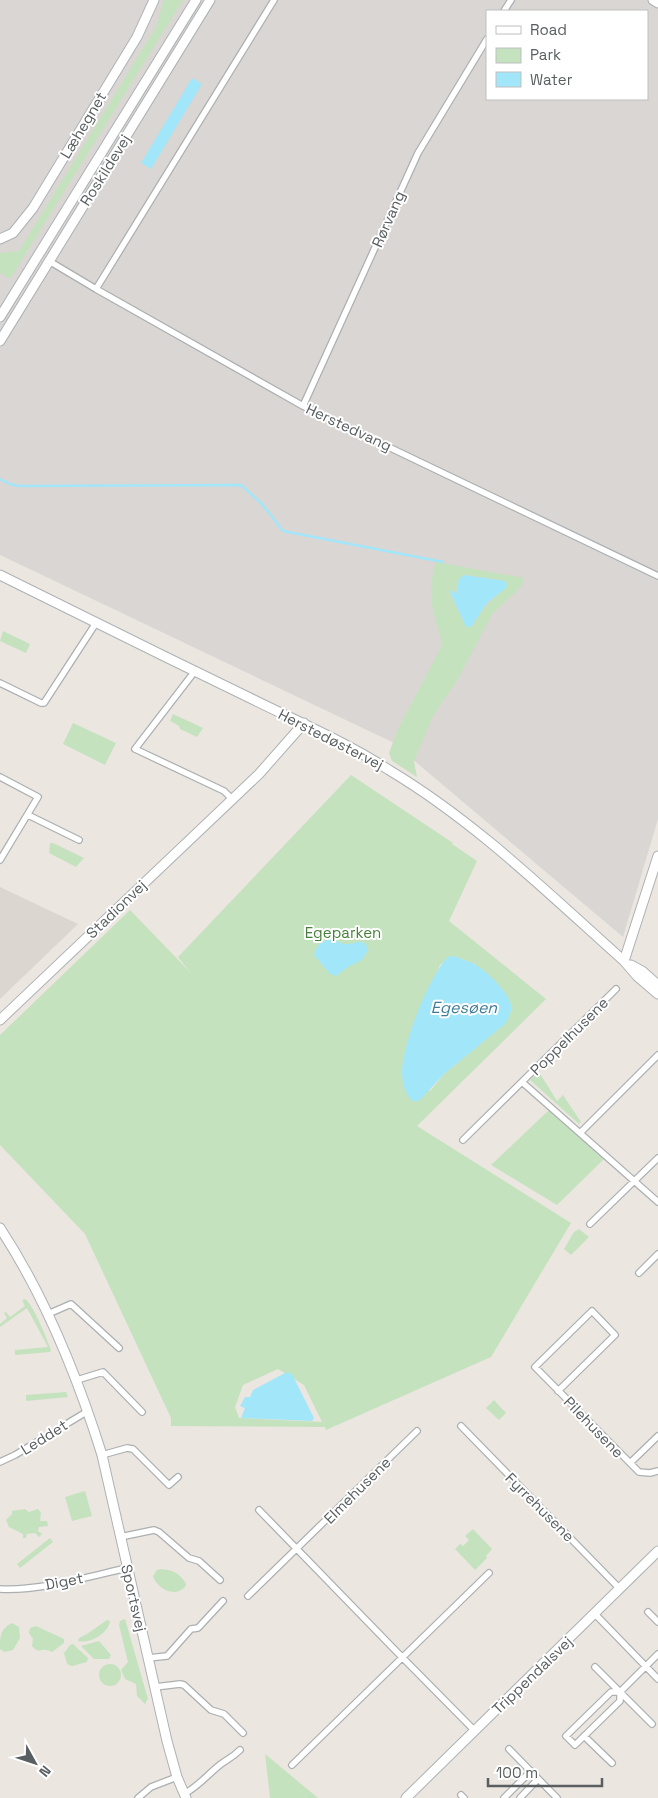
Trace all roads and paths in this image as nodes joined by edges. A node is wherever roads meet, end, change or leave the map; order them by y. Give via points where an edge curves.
1 (154, 0) edge
2 (196, 0) edge
3 (210, 0) edge
4 (274, 0) edge
5 (653, 0) edge
6 (658, 3) edge
7 (486, 41) edge
8 (0, 239) edge
9 (50, 260) junction
10 (96, 289) junction
11 (0, 317) edge
12 (0, 340) edge
13 (303, 406) junction
14 (0, 575) edge
15 (658, 576) edge
16 (96, 623) junction
17 (195, 671) junction
18 (0, 683) edge
19 (304, 723) junction
20 (0, 777) edge
21 (232, 799) junction
22 (28, 815) junction
23 (79, 840) dead end
24 (658, 856) edge
25 (0, 860) edge
26 (624, 961) junction
27 (658, 985) edge
28 (616, 990) dead end
29 (658, 994) edge
30 (0, 1020) edge
31 (658, 1055) edge
32 (522, 1082) junction
33 (580, 1133) junction
34 (463, 1140) dead end
35 (658, 1158) edge
36 (634, 1182) junction
37 (658, 1202) edge
38 (590, 1224) dead end
39 (0, 1228) edge
40 (658, 1254) edge
41 (640, 1273) dead end
42 (48, 1314) junction
43 (119, 1348) dead end
44 (77, 1380) junction
45 (558, 1390) junction
46 (88, 1410) junction
47 (142, 1412) dead end
48 (461, 1426) dead end
49 (417, 1431) dead end
50 (658, 1436) edge
51 (102, 1455) junction
52 (0, 1462) edge
53 (630, 1464) junction
54 (658, 1471) edge
55 (178, 1477) dead end
56 (259, 1510) dead end
57 (120, 1537) junction
58 (298, 1549) junction
59 (658, 1551) edge
60 (127, 1568) junction
61 (489, 1573) dead end
62 (220, 1580) dead end
63 (617, 1586) junction
64 (0, 1589) edge
65 (248, 1596) dead end
66 (223, 1601) dead end
67 (648, 1612) dead end
68 (595, 1614) junction
69 (658, 1622) edge
70 (658, 1654) edge
71 (148, 1658) junction
72 (402, 1658) junction
73 (595, 1666) dead end
74 (645, 1666) junction
75 (658, 1679) edge
76 (155, 1687) junction
77 (620, 1692) junction
78 (652, 1724) dead end
79 (475, 1731) junction
80 (243, 1733) dead end
81 (584, 1736) junction
82 (510, 1749) dead end
83 (240, 1750) dead end
84 (612, 1764) dead end
85 (292, 1765) dead end
86 (531, 1771) junction
87 (177, 1777) junction
88 (538, 1779) junction
89 (185, 1796) edge
90 (407, 1797) edge
91 (138, 1798) edge
92 (504, 1798) edge
93 (520, 1798) edge
94 (557, 1798) edge

1 - 8 street, Læhegnet via 137,36 33,208 13,233
2 - 11 street, Roskildevej
3 - 9 street, Roskildevej
4 - 10 street
5 - 6 street
7 - 13 street, Rørvang via 418,153
9 - 10 street, Herstedvang
9 - 12 street, Roskildevej
10 - 13 street, Herstedvang
13 - 15 street, Herstedvang
14 - 16 street, Herstedøstervej
16 - 17 street, Herstedøstervej
16 - 18 street via 44,703
17 - 19 street, Herstedøstervej
17 - 21 street via 135,749 224,791
19 - 21 street, Stadionvej
19 - 26 street, Herstedøstervej via 391,770 453,813
20 - 22 street via 38,797
21 - 30 street, Stadionvej
22 - 23 street
22 - 25 street
24 - 26 street
26 - 27 street, Herstedøstervej
26 - 29 street, Herstedøstervej
28 - 32 street, Poppelhusene
31 - 33 street
32 - 33 street, Poppelhusene
32 - 34 street, Poppelhusene
33 - 36 street, Poppelhusene
35 - 36 street
36 - 37 street, Poppelhusene
36 - 38 street
39 - 42 street, Sportsvej
40 - 41 street
42 - 43 street via 71,1304
42 - 44 street, Sportsvej
44 - 46 street, Sportsvej
44 - 47 street via 103,1372
45 - 45 street, Pilehusene via 615,1335 592,1311 535,1367
45 - 53 street, Pilehusene
46 - 51 street, Sportsvej
46 - 52 street, Leddet
48 - 63 street, Fyrrehusene
49 - 58 street, Elmehusene
50 - 53 street, Pilehusene
51 - 55 street via 133,1449 169,1486
51 - 57 street, Sportsvej
53 - 54 street, Pilehusene via 639,1472
56 - 58 street
57 - 60 street, Sportsvej
57 - 62 street via 154,1530 159,1532
58 - 65 street, Elmehusene
58 - 72 street
59 - 63 street, Trippendalsvej
60 - 64 street, Diget via 41,1586
60 - 71 street, Sportsvej
61 - 72 street
63 - 68 street, Trippendalsvej
66 - 71 street via 167,1656
67 - 69 street
68 - 74 street
68 - 79 street, Trippendalsvej
70 - 74 street
71 - 76 street, Sportsvej
72 - 79 street
72 - 85 street
73 - 77 street
74 - 75 street
74 - 77 street
76 - 80 street via 184,1685 211,1710 224,1714
76 - 87 street, Sportsvej
77 - 78 street
77 - 81 street via 620,1701
77 - 81 street via 611,1692 566,1736 575,1745
79 - 90 street, Trippendalsvej
81 - 84 street
82 - 86 street
83 - 89 street, Sportsvej
86 - 88 street
86 - 92 street
87 - 89 street, Sportsvej
87 - 91 street via 151,1787
88 - 93 street
88 - 94 street

